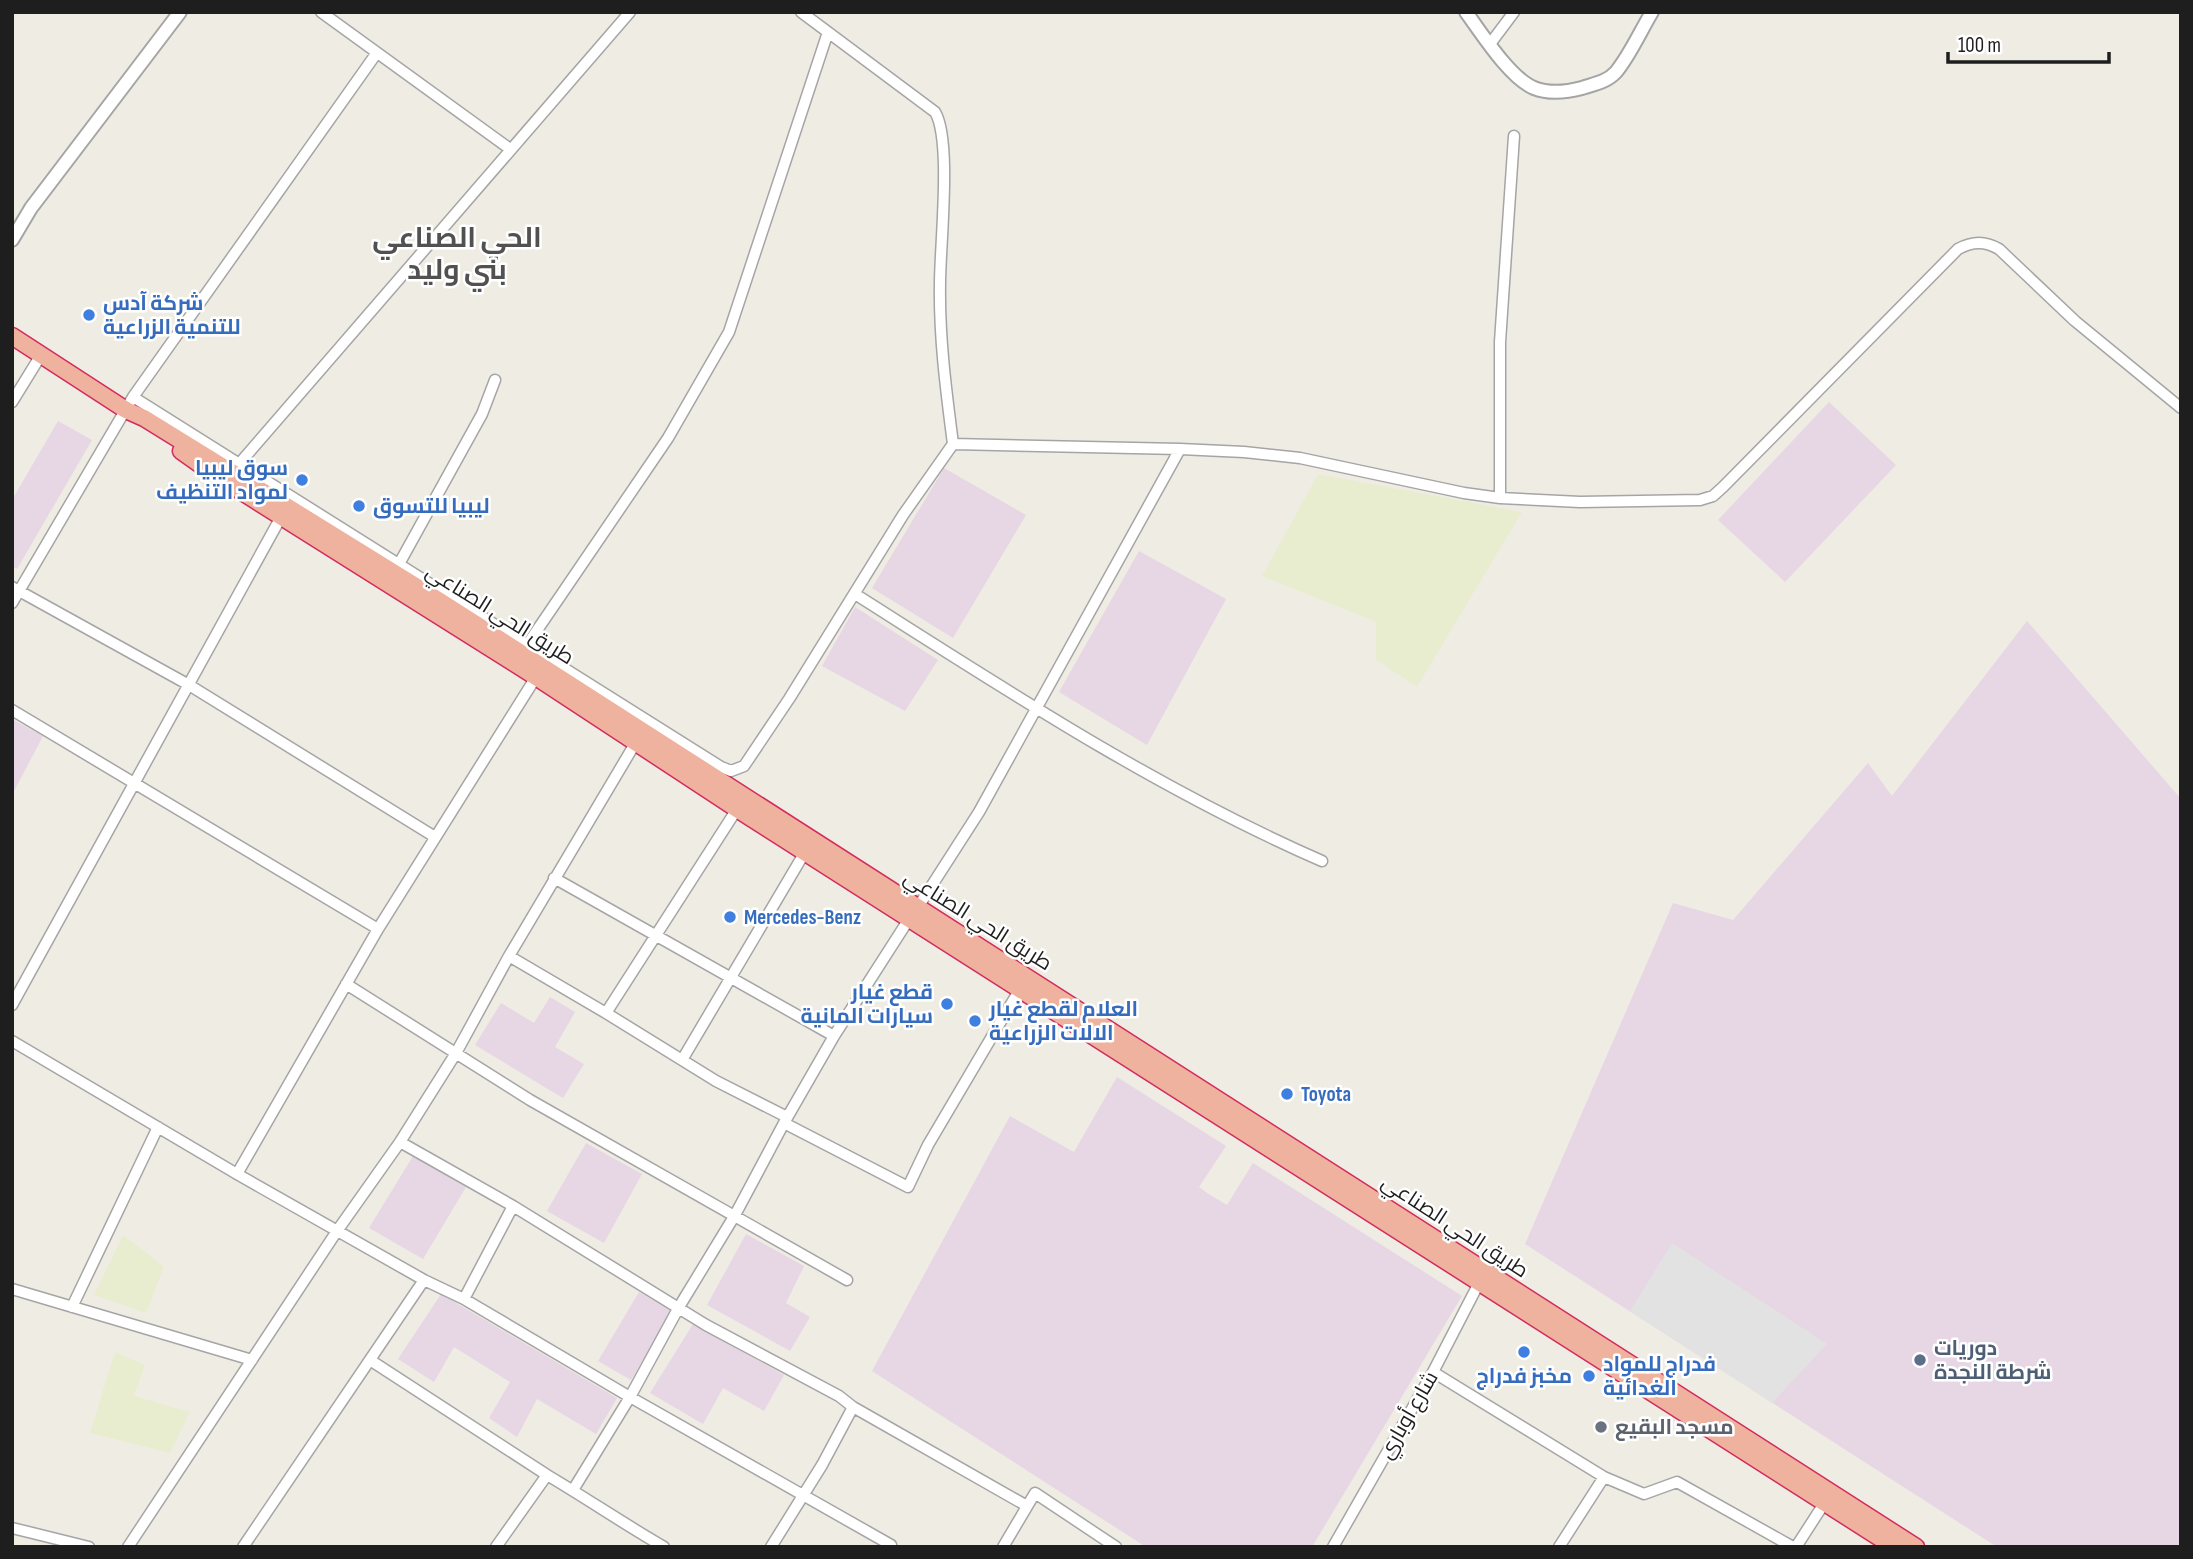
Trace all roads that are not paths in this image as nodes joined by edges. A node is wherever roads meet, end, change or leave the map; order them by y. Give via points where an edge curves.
1 (180, 12) edge
2 (321, 12) edge
3 (630, 12) edge
4 (801, 12) edge
5 (1466, 12) edge
6 (1514, 12) edge
7 (1652, 12) edge
8 (828, 32) junction
9 (1490, 44) junction
10 (376, 54) junction
11 (1514, 136) dead end
12 (510, 149) junction
13 (12, 240) edge
14 (12, 336) edge
15 (41, 355) junction
16 (495, 380) dead end
17 (12, 402) edge
18 (130, 404) junction
19 (2181, 408) edge
20 (953, 444) junction
21 (1180, 449) junction
22 (239, 464) junction
23 (1500, 498) junction
24 (281, 517) junction
25 (398, 564) junction
26 (16, 589) edge
27 (855, 594) junction
28 (12, 603) edge
29 (527, 645) junction
30 (536, 677) junction
31 (189, 685) junction
32 (1036, 708) junction
33 (12, 710) edge
34 (636, 742) junction
35 (744, 766) junction
36 (135, 783) junction
37 (731, 786) junction
38 (737, 809) junction
39 (435, 836) junction
40 (805, 852) junction
41 (1322, 861) dead end
42 (554, 878) junction
43 (914, 913) junction
44 (378, 929) junction
45 (656, 936) junction
46 (509, 956) junction
47 (730, 977) junction
48 (346, 984) junction
49 (1020, 989) junction
50 (12, 1004) edge
51 (607, 1013) junction
52 (834, 1036) junction
53 (12, 1041) edge
54 (456, 1053) junction
55 (682, 1060) junction
56 (786, 1120) junction
57 (158, 1127) junction
58 (400, 1142) junction
59 (237, 1174) junction
60 (513, 1206) junction
61 (735, 1215) junction
62 (337, 1231) junction
63 (424, 1280) junction
64 (847, 1280) dead end
65 (1480, 1281) junction
66 (12, 1289) edge
67 (464, 1299) junction
68 (72, 1307) junction
69 (679, 1307) junction
70 (252, 1360) junction
71 (370, 1360) junction
72 (1433, 1372) junction
73 (630, 1397) junction
74 (853, 1407) junction
75 (547, 1475) junction
76 (1604, 1477) junction
77 (573, 1490) junction
78 (804, 1496) junction
79 (1825, 1502) junction
80 (1027, 1506) junction
81 (12, 1528) edge
82 (89, 1547) edge
83 (128, 1547) edge
84 (243, 1547) edge
85 (496, 1547) edge
86 (664, 1547) edge
87 (771, 1547) edge
88 (890, 1547) edge
89 (1003, 1547) edge
90 (1116, 1547) edge
91 (1333, 1547) edge
92 (1559, 1547) edge
93 (1795, 1547) edge
94 (1894, 1547) edge
95 (1916, 1547) edge

1 - 13 street via 31,208
2 - 10 street
3 - 12 street
4 - 8 street
5 - 9 street
6 - 9 street
7 - 9 street via 1609,79 1573,90 1534,88
8 - 20 street via 935,112 940,121 943,361
8 - 29 street via 729,332 668,438
10 - 12 street
10 - 18 street
11 - 23 street via 1500,342
12 - 22 street
14 - 15 highway, طريق الحي الصناعي
15 - 17 street
15 - 18 highway, طريق الحي الصناعي
16 - 25 street via 482,414
18 - 22 street
18 - 24 highway via 140,423
18 - 26 street
18 - 37 highway, طريق الحي الصناعي via 148,420
19 - 23 street via 2083,328 1999,249 1974,242 1958,248 1713,496 1690,502
20 - 21 street
20 - 27 street via 902,514
21 - 23 street via 1300,458
21 - 32 street
22 - 25 street
24 - 30 highway
24 - 31 street
25 - 29 street
26 - 28 street
26 - 31 street
27 - 32 street
27 - 35 street
29 - 35 street via 725,769
30 - 34 highway
30 - 39 street
31 - 36 street
31 - 39 street
32 - 41 street via 1257,833
32 - 43 street via 979,812
33 - 36 street
34 - 38 highway
34 - 42 street
35 - 37 street
36 - 44 street
36 - 50 street
37 - 43 highway, طريق الحي الصناعي
38 - 40 highway
38 - 45 street
39 - 44 street
40 - 43 highway
40 - 47 street
42 - 45 street
42 - 46 street
43 - 49 highway
43 - 52 street
43 - 95 highway, طريق الحي الصناعي
44 - 48 street
45 - 47 street
45 - 51 street
46 - 51 street
46 - 54 street
47 - 52 street
47 - 55 street
48 - 54 street
48 - 59 street
49 - 56 street via 908,1187
49 - 65 highway
51 - 55 street
52 - 56 street
53 - 57 street
54 - 58 street
54 - 61 street
55 - 56 street
56 - 61 street
57 - 59 street
57 - 68 street
58 - 60 street
58 - 62 street
59 - 62 street
60 - 67 street
60 - 69 street
61 - 64 street
61 - 69 street
62 - 63 street
62 - 70 street
63 - 67 street
63 - 71 street
65 - 72 street, شارع أوباري
65 - 79 highway
66 - 68 street
67 - 73 street
68 - 70 street
69 - 73 street
69 - 74 street
70 - 83 street
71 - 75 street
71 - 84 street
72 - 76 street
72 - 91 street, شارع أوباري
73 - 77 street
73 - 78 street
74 - 78 street
74 - 80 street
75 - 77 street
75 - 85 street
76 - 92 street
76 - 93 street via 1644,1494 1676,1482
77 - 86 street
78 - 87 street
78 - 88 street
79 - 93 street
79 - 94 highway
80 - 89 street
80 - 90 street via 1035,1493
81 - 82 street

